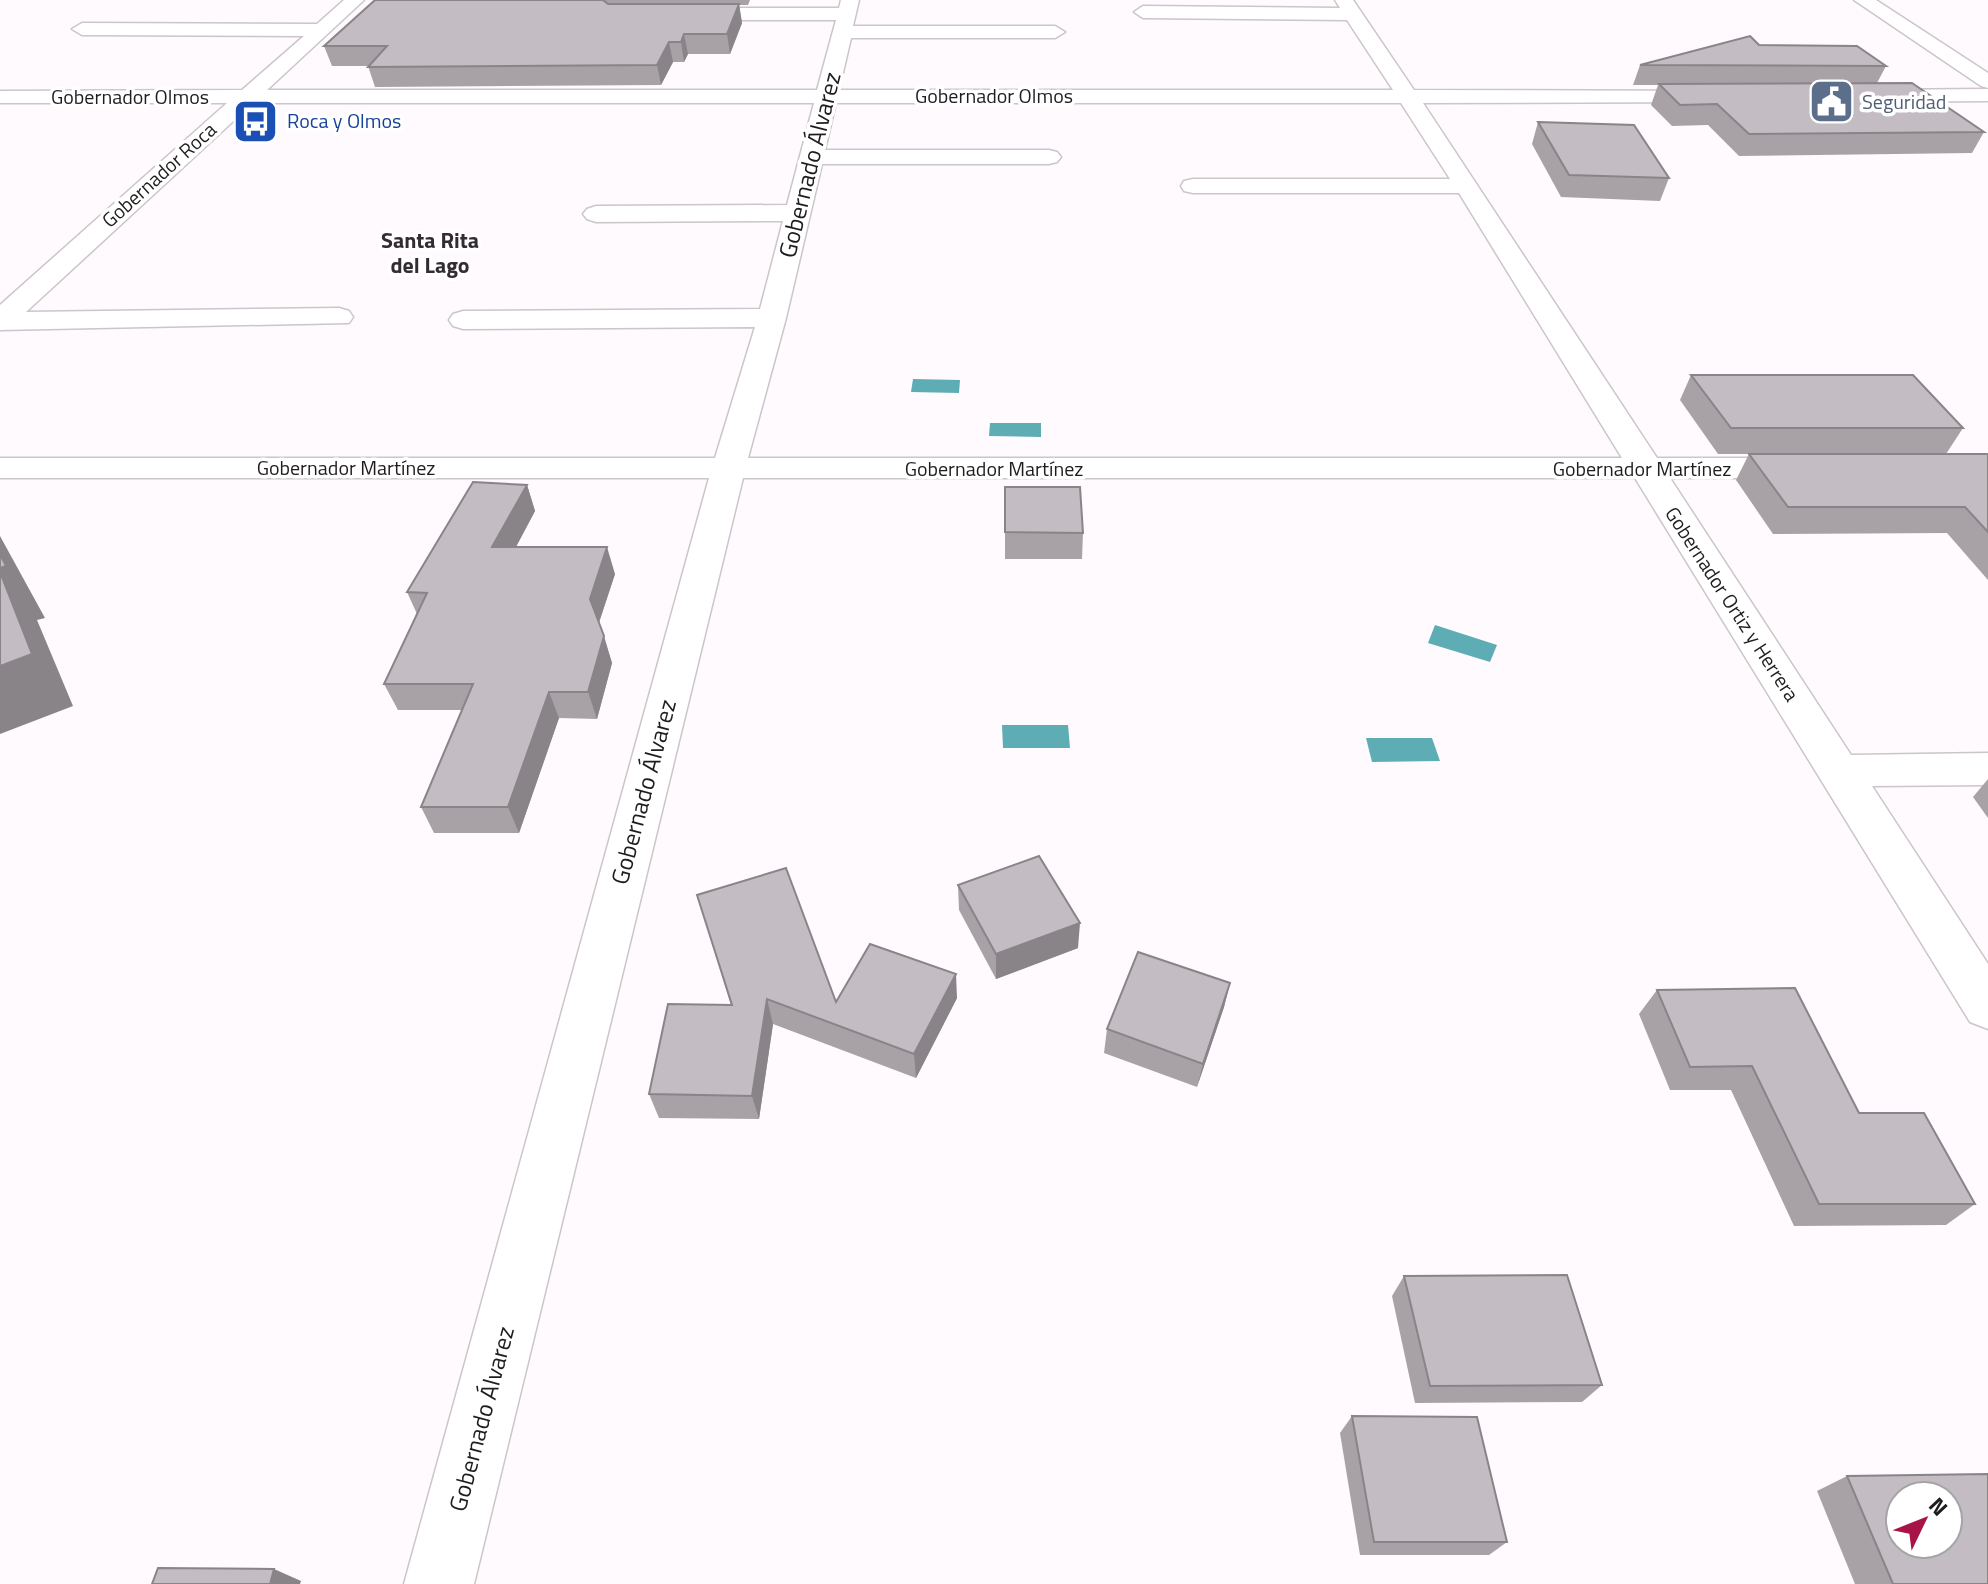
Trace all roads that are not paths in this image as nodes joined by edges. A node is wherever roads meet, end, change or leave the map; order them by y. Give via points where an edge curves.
1 (355, 0) edge
2 (1863, 0) edge
3 (180, 7) dead end
4 (1348, 7) edge
5 (246, 9) dead end
6 (1143, 12) dead end
7 (659, 14) edge
8 (847, 15) edge
9 (221, 28) junction
10 (82, 29) dead end
11 (150, 29) junction
12 (322, 30) junction
13 (1055, 32) dead end
14 (1978, 69) edge
15 (1988, 82) edge
16 (1988, 95) edge
17 (826, 96) junction
18 (1737, 96) edge
19 (1847, 96) edge
20 (0, 97) edge
21 (245, 97) junction
22 (1408, 97) junction
23 (811, 157) junction
24 (1049, 157) dead end
25 (1193, 186) dead end
26 (1467, 186) junction
27 (798, 213) junction
28 (596, 214) dead end
29 (339, 317) dead end
30 (772, 318) junction
31 (463, 320) dead end
32 (0, 321) edge
33 (0, 468) edge
34 (1832, 468) edge
35 (728, 469) junction
36 (1645, 469) junction
37 (1988, 769) edge
38 (1840, 771) junction
39 (1988, 1007) edge
40 (439, 1584) edge

1 - 12 street, Gobernador Roca
2 - 14 street
3 - 11 street
4 - 6 street
4 - 22 street, Gobernador Ortiz y Herrera
5 - 9 street
7 - 8 street
8 - 13 street
8 - 17 street, Gobernado Álvarez
9 - 11 street
9 - 12 street
10 - 11 street
12 - 21 street, Gobernador Roca
14 - 15 street
16 - 19 street
17 - 21 street, Gobernador Olmos
17 - 22 street, Gobernador Olmos
17 - 23 street, Gobernado Álvarez
18 - 22 street, Gobernador Olmos
20 - 21 street, Gobernador Olmos
21 - 32 street, Gobernador Roca
22 - 26 street, Gobernador Ortiz y Herrera
23 - 24 street
23 - 27 street, Gobernado Álvarez
25 - 26 street
26 - 36 street, Gobernador Ortiz y Herrera
27 - 28 street
27 - 30 street, Gobernado Álvarez
29 - 32 street
30 - 31 street
30 - 35 street, Gobernado Álvarez
33 - 35 street, Gobernador Martínez
34 - 36 street, Gobernador Martínez
35 - 36 street, Gobernador Martínez
35 - 40 street, Gobernado Álvarez
36 - 38 street, Gobernador Ortiz y Herrera
37 - 38 street
38 - 39 street, Gobernador Ortiz y Herrera

